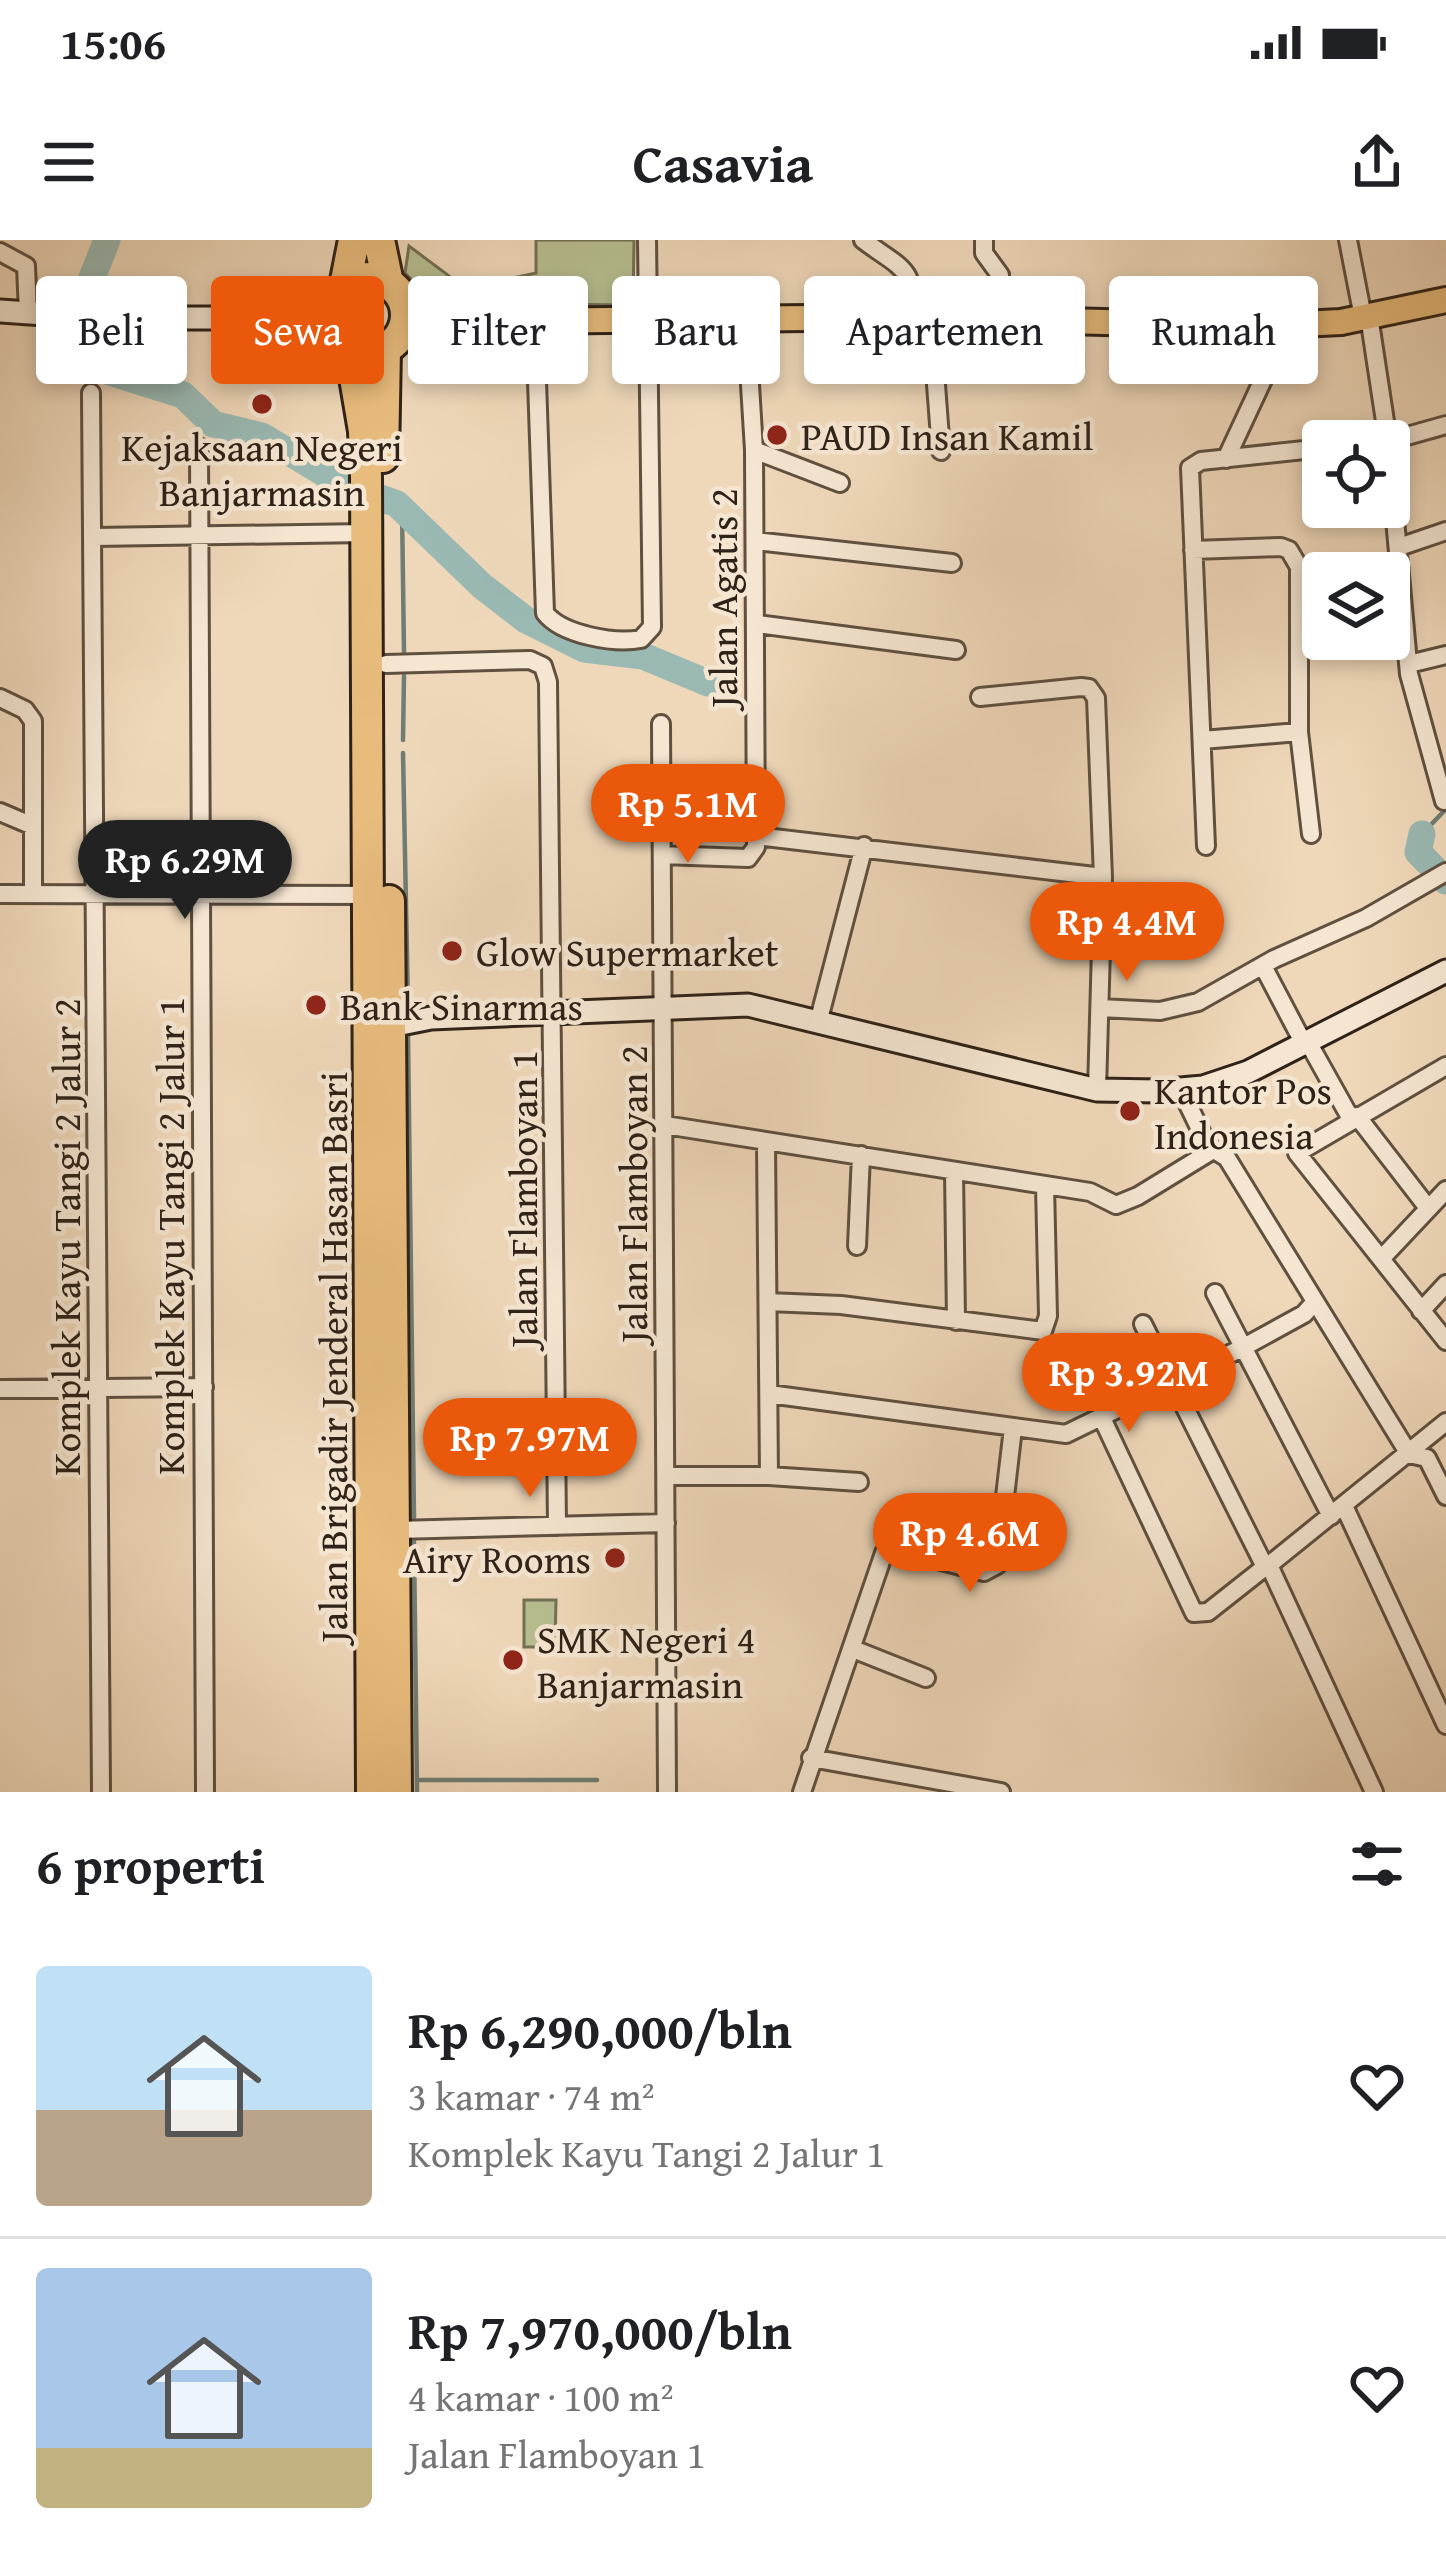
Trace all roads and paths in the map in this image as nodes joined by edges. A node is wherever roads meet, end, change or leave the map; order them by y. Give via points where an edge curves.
1 (354, 240) edge
2 (379, 240) edge
3 (647, 240) edge
4 (863, 240) edge
5 (985, 240) edge
6 (1348, 240) edge
7 (0, 252) edge
8 (347, 276) edge
9 (647, 276) edge
10 (908, 276) edge
11 (999, 276) edge
12 (384, 282) edge
13 (388, 283) junction
14 (1446, 300) edge
15 (0, 311) edge
16 (28, 314) junction
17 (1366, 316) junction
18 (211, 318) edge
19 (1318, 321) edge
20 (406, 322) joint
21 (385, 349) joint
22 (357, 384) edge
23 (537, 384) edge
24 (647, 384) edge
25 (750, 384) edge
26 (929, 384) edge
27 (1261, 384) edge
28 (91, 393) dead end
29 (1384, 420) edge
30 (1446, 425) edge
31 (1410, 435) edge
32 (199, 447) dead end
33 (754, 450) junction
34 (1302, 450) edge
35 (940, 451) dead end
36 (1226, 459) junction
37 (374, 476) junction
38 (840, 482) dead end
39 (372, 518) junction
40 (1397, 528) edge
41 (1446, 532) edge
42 (200, 536) junction
43 (92, 537) junction
44 (755, 541) junction
45 (1399, 547) junction
46 (1193, 550) junction
47 (952, 562) dead end
48 (376, 581) junction
49 (757, 624) junction
50 (956, 650) dead end
51 (1446, 655) edge
52 (386, 664) junction
53 (1409, 664) junction
54 (980, 697) dead end
55 (0, 698) edge
56 (376, 720) junction
57 (661, 724) dead end
58 (1299, 732) junction
59 (1202, 740) junction
60 (1444, 801) edge
61 (0, 812) edge
62 (33, 826) junction
63 (1310, 834) dead end
64 (757, 836) junction
65 (864, 846) junction
66 (1206, 846) dead end
67 (662, 855) junction
68 (1446, 872) edge
69 (1103, 877) junction
70 (0, 894) edge
71 (34, 895) junction
72 (96, 895) junction
73 (369, 895) junction
74 (200, 896) junction
75 (1263, 966) junction
76 (1446, 971) edge
77 (1100, 1008) junction
78 (665, 1009) junction
79 (554, 1015) junction
80 (819, 1019) junction
81 (380, 1028) junction
82 (1306, 1044) junction
83 (1446, 1066) edge
84 (1097, 1090) junction
85 (1181, 1090) junction
86 (1354, 1117) junction
87 (664, 1125) junction
88 (766, 1143) junction
89 (1213, 1150) junction
90 (861, 1155) junction
91 (954, 1171) junction
92 (1045, 1186) junction
93 (1446, 1190) edge
94 (1428, 1208) junction
95 (857, 1246) dead end
96 (1381, 1259) junction
97 (1446, 1284) edge
98 (1215, 1293) dead end
99 (768, 1301) junction
100 (1315, 1303) junction
101 (1421, 1311) junction
102 (956, 1321) junction
103 (1143, 1324) dead end
104 (1446, 1341) edge
105 (1242, 1348) junction
106 (1172, 1385) junction
107 (99, 1387) junction
108 (204, 1387) junction
109 (0, 1389) edge
110 (769, 1394) junction
111 (1102, 1418) junction
112 (383, 1421) junction
113 (1446, 1421) edge
114 (1013, 1428) junction
115 (1409, 1454) junction
116 (665, 1476) junction
117 (769, 1476) junction
118 (859, 1482) dead end
119 (1446, 1496) edge
120 (1337, 1511) junction
121 (666, 1522) junction
122 (556, 1526) junction
123 (396, 1530) junction
124 (1267, 1566) junction
125 (853, 1648) junction
126 (926, 1678) dead end
127 (1446, 1725) edge
128 (811, 1758) junction
129 (101, 1792) edge
130 (206, 1792) edge
131 (373, 1792) edge
132 (396, 1792) edge
133 (667, 1792) edge
134 (802, 1792) edge
135 (1001, 1792) edge
136 (1374, 1792) edge

1 - 8 highway
2 - 13 highway
3 - 9 street
4 - 10 street
5 - 11 street
6 - 17 street
7 - 16 street via 26,266
12 - 13 highway
13 - 20 highway via 405,304
14 - 17 main road
15 - 16 street
16 - 18 street
17 - 19 main road
17 - 29 street
20 - 21 highway
21 - 37 highway, Jalan Brigadir Jenderal Hasan Basri
22 - 37 highway, Jalan Brigadir Jenderal Hasan Basri
23 - 24 street via 545,613 557,625 634,641 652,627
25 - 33 street, Jalan Agatis 2
26 - 35 street
27 - 36 street
28 - 43 street, Komplek Kayu Tangi 2 Jalur 2
30 - 31 street
32 - 42 street, Komplek Kayu Tangi 2 Jalur 1
33 - 38 street
33 - 44 street, Jalan Agatis 2
34 - 36 street
36 - 46 street via 1190,468
37 - 39 highway, Jalan Brigadir Jenderal Hasan Basri
39 - 42 street
39 - 48 highway, Jalan Brigadir Jenderal Hasan Basri
40 - 45 street
41 - 45 street
42 - 43 street
42 - 74 street, Komplek Kayu Tangi 2 Jalur 1
43 - 72 street, Komplek Kayu Tangi 2 Jalur 2
44 - 47 street
44 - 49 street, Jalan Agatis 2
45 - 53 street
46 - 58 street via 1281,547 1296,560
46 - 59 street
48 - 52 highway, Jalan Brigadir Jenderal Hasan Basri
48 - 56 highway, Jalan Brigadir Jenderal Hasan Basri
49 - 50 street
49 - 64 street, Jalan Agatis 2
51 - 53 street
52 - 56 highway, Jalan Brigadir Jenderal Hasan Basri
52 - 79 street, Jalan Flamboyan 1 via 530,660 546,671
53 - 60 street
54 - 69 street via 1094,692
55 - 62 street via 33,721
56 - 73 highway, Jalan Brigadir Jenderal Hasan Basri
56 - 81 highway, Jalan Brigadir Jenderal Hasan Basri
57 - 67 street, Jalan Flamboyan 2
58 - 59 street
58 - 63 street
59 - 66 street
61 - 62 street
62 - 71 street
64 - 65 street
64 - 67 street via 750,858
65 - 69 street
65 - 80 street
67 - 78 street, Jalan Flamboyan 2
68 - 75 street
69 - 77 street
70 - 71 street
71 - 72 street
72 - 74 street
72 - 107 street, Komplek Kayu Tangi 2 Jalur 2
73 - 74 street
73 - 81 highway, Jalan Brigadir Jenderal Hasan Basri
74 - 108 street, Komplek Kayu Tangi 2 Jalur 1
75 - 77 street via 1181,1007
75 - 82 street
76 - 82 street
77 - 84 street
78 - 79 street
78 - 80 street via 748,1005
78 - 87 street, Jalan Flamboyan 2
79 - 81 street via 431,1018
79 - 122 street, Jalan Flamboyan 1
80 - 84 street
81 - 112 highway, Jalan Brigadir Jenderal Hasan Basri
82 - 85 street via 1222,1082
82 - 86 street
83 - 86 street
84 - 85 street
85 - 89 street
86 - 94 street
86 - 96 street via 1298,1156
87 - 88 street
87 - 116 street, Jalan Flamboyan 2
88 - 90 street
88 - 99 street
89 - 92 street via 1116,1205
89 - 100 street via 1227,1158
90 - 91 street
90 - 95 street
91 - 92 street
91 - 102 street
92 - 102 street via 1047,1328
93 - 94 street
94 - 96 street
96 - 101 street
97 - 101 street
98 - 105 street
99 - 102 street
99 - 110 street
100 - 105 street
100 - 115 street
101 - 104 street
103 - 106 street
105 - 106 street
105 - 120 street
106 - 111 street
106 - 124 street
107 - 108 street
107 - 109 street
107 - 129 street, Komplek Kayu Tangi 2 Jalur 2
108 - 130 street, Komplek Kayu Tangi 2 Jalur 1
110 - 114 street
110 - 117 street
111 - 114 street via 1066,1434
111 - 124 street via 1194,1613 1208,1612
112 - 123 highway, Jalan Brigadir Jenderal Hasan Basri
112 - 131 highway, Jalan Brigadir Jenderal Hasan Basri
113 - 115 street
114 - 125 street via 994,1569 884,1553
115 - 119 street via 1427,1458
115 - 120 street
116 - 117 street
116 - 121 street, Jalan Flamboyan 2
117 - 118 street
120 - 124 street
120 - 127 street
121 - 122 street
121 - 133 street, Jalan Flamboyan 2
122 - 123 street
123 - 132 highway, Jalan Brigadir Jenderal Hasan Basri
124 - 136 street
125 - 126 street
125 - 128 street
128 - 134 street
128 - 135 street

